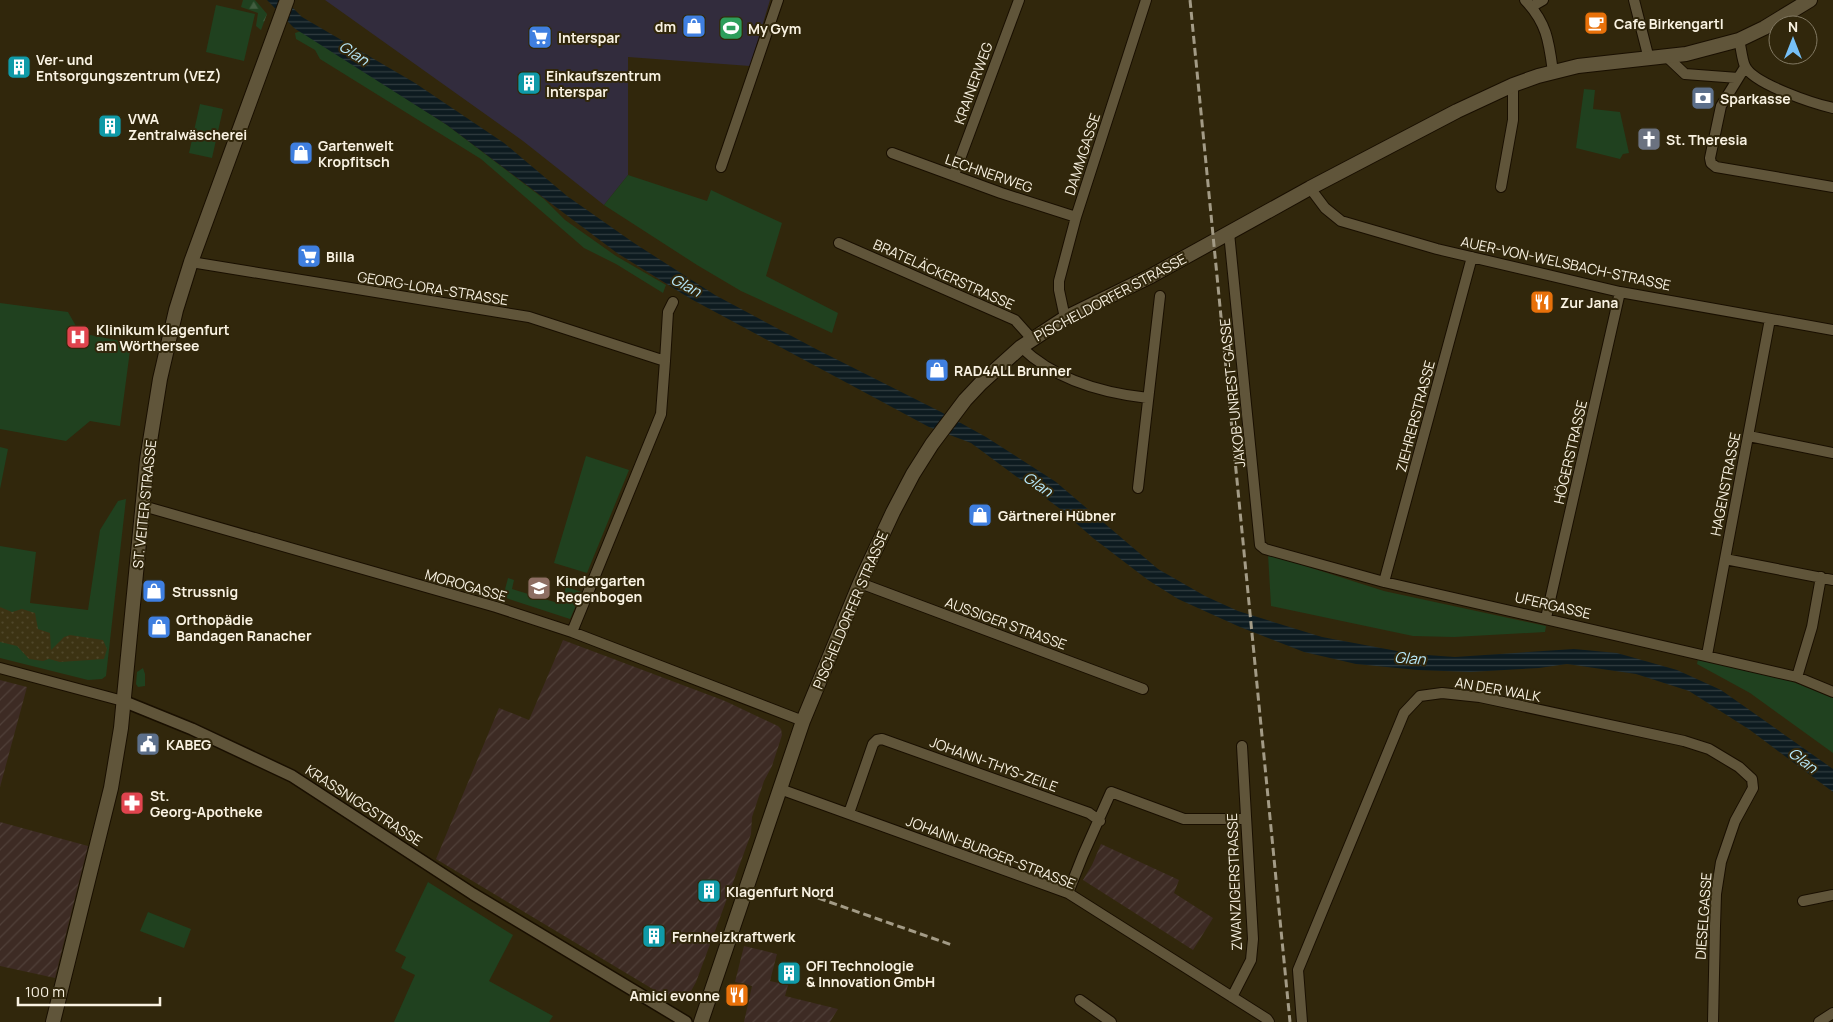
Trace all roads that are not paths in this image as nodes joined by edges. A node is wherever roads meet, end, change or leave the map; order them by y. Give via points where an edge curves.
1 (287, 0) edge
2 (778, 0) edge
3 (1019, 0) edge
4 (1146, 0) edge
5 (1543, 0) edge
6 (1634, 0) edge
7 (1810, 0) edge
8 (1528, 4) edge
9 (1739, 40) junction
10 (1667, 57) junction
11 (1649, 59) junction
12 (1746, 67) junction
13 (1553, 72) junction
14 (1738, 78) junction
15 (1514, 85) junction
16 (1833, 108) edge
17 (892, 154) dead end
18 (721, 167) dead end
19 (954, 175) junction
20 (1501, 187) dead end
21 (1833, 187) edge
22 (1310, 188) junction
23 (1076, 216) junction
24 (1229, 233) junction
25 (840, 243) dead end
26 (1472, 257) junction
27 (191, 262) junction
28 (1620, 292) junction
29 (1160, 296) dead end
30 (674, 302) dead end
31 (1065, 318) junction
32 (1770, 319) junction
33 (1833, 330) edge
34 (1027, 343) junction
35 (665, 361) junction
36 (1148, 398) junction
37 (1749, 436) junction
38 (1833, 453) edge
39 (1138, 488) dead end
40 (143, 506) junction
41 (1265, 549) joint
42 (1725, 559) junction
43 (1820, 577) junction
44 (1833, 580) edge
45 (1384, 582) junction
46 (860, 583) junction
47 (1546, 618) junction
48 (572, 632) junction
49 (1707, 655) junction
50 (0, 668) edge
51 (1797, 677) junction
52 (1143, 688) dead end
53 (1833, 692) edge
54 (124, 701) junction
55 (803, 721) junction
56 (1242, 746) dead end
57 (1753, 788) joint
58 (780, 789) junction
59 (849, 813) junction
60 (1245, 819) junction
61 (1100, 820) junction
62 (1068, 893) junction
63 (1833, 895) edge
64 (1803, 901) dead end
65 (1232, 997) junction
66 (1080, 1000) dead end
67 (1833, 1013) edge
68 (53, 1022) edge
69 (686, 1022) edge
70 (701, 1022) edge
71 (1111, 1022) edge
72 (1269, 1022) edge
73 (1302, 1022) edge
74 (1713, 1022) edge
75 (1819, 1022) edge

1 - 27 main road, ST. VEITER STRASSE
2 - 18 street
3 - 19 street, KRAINERWEG
4 - 23 street, DAMMGASSE
5 - 8 street
6 - 11 street
7 - 9 main road, PISCHELDORFER STRASSE
8 - 13 street via 1543,23
9 - 10 main road, PISCHELDORFER STRASSE
9 - 12 street
10 - 11 main road, PISCHELDORFER STRASSE
10 - 14 street via 1685,74
11 - 13 main road, PISCHELDORFER STRASSE via 1578,66
12 - 14 street
12 - 16 street via 1762,80 1793,96
13 - 15 main road, PISCHELDORFER STRASSE
14 - 21 street via 1721,106 1711,163 1716,167
15 - 20 street via 1513,120
15 - 22 main road, PISCHELDORFER STRASSE
17 - 19 street, LECHNERWEG
19 - 23 street, LECHNERWEG
22 - 24 main road, PISCHELDORFER STRASSE
22 - 26 street, AUER-VON-WELSBACH-STRASSE via 1325,208 1342,221
23 - 31 street, DAMMGASSE via 1059,281
24 - 31 main road, PISCHELDORFER STRASSE
24 - 41 street, JAKOB-UNREST-GASSE via 1260,545
25 - 34 street, BRATELÄCKERSTRASSE via 1016,320
26 - 28 street, AUER-VON-WELSBACH-STRASSE
26 - 45 street, ZIEHRERSTRASSE
27 - 35 street, GEORG-LORA-STRASSE via 529,317
27 - 40 main road, ST. VEITER STRASSE via 160,379
28 - 32 street, AUER-VON-WELSBACH-STRASSE
28 - 47 street, HÖGERSTRASSE
29 - 36 street
30 - 35 street via 668,312
31 - 34 main road, PISCHELDORFER STRASSE
32 - 33 street, AUER-VON-WELSBACH-STRASSE
32 - 37 street, HAGENSTRASSE
34 - 36 street, BRATELÄCKERSTRASSE via 1032,357 1064,376 1116,394
34 - 46 main road, PISCHELDORFER STRASSE via 981,383 932,444 902,494
35 - 48 street via 661,414
36 - 39 street
37 - 38 street
37 - 42 street, HAGENSTRASSE
40 - 48 street, MOROGASSE via 496,607
40 - 54 main road, ST. VEITER STRASSE
41 - 45 street, UFERGASSE
42 - 43 street
42 - 49 street, HAGENSTRASSE
43 - 44 street
43 - 51 street via 1812,627
45 - 47 street, UFERGASSE
46 - 52 street, AUSSIGER STRASSE
46 - 55 main road, PISCHELDORFER STRASSE
47 - 49 street, UFERGASSE
48 - 55 street, MOROGASSE
49 - 51 street, UFERGASSE
50 - 54 street, KRASSNIGGSTRASSE
51 - 53 street, UFERGASSE
54 - 68 main road, ST. VEITER STRASSE via 111,788
54 - 69 street, KRASSNIGGSTRASSE via 192,728 292,776 473,894
55 - 58 main road, PISCHELDORFER STRASSE
56 - 60 street, ZWANZIGERSTRASSE
57 - 73 street, AN DER WALK via 1752,779 1740,767 1709,749 1684,741 1480,697 1442,693 1420,696 1404,713 1298,970
57 - 74 street, DIESELGASSE via 1735,821 1721,862 1715,918
58 - 59 street, JOHANN-BURGER-STRASSE
58 - 70 main road, PISCHELDORFER STRASSE
59 - 61 street, JOHANN-THYS-ZEILE via 873,744 882,739
59 - 62 street, JOHANN-BURGER-STRASSE
60 - 61 street via 1184,819 1111,792
60 - 65 street, ZWANZIGERSTRASSE via 1253,939 1250,960
61 - 62 street
62 - 65 street, JOHANN-BURGER-STRASSE
63 - 64 street
65 - 72 street
66 - 71 street
67 - 75 street

